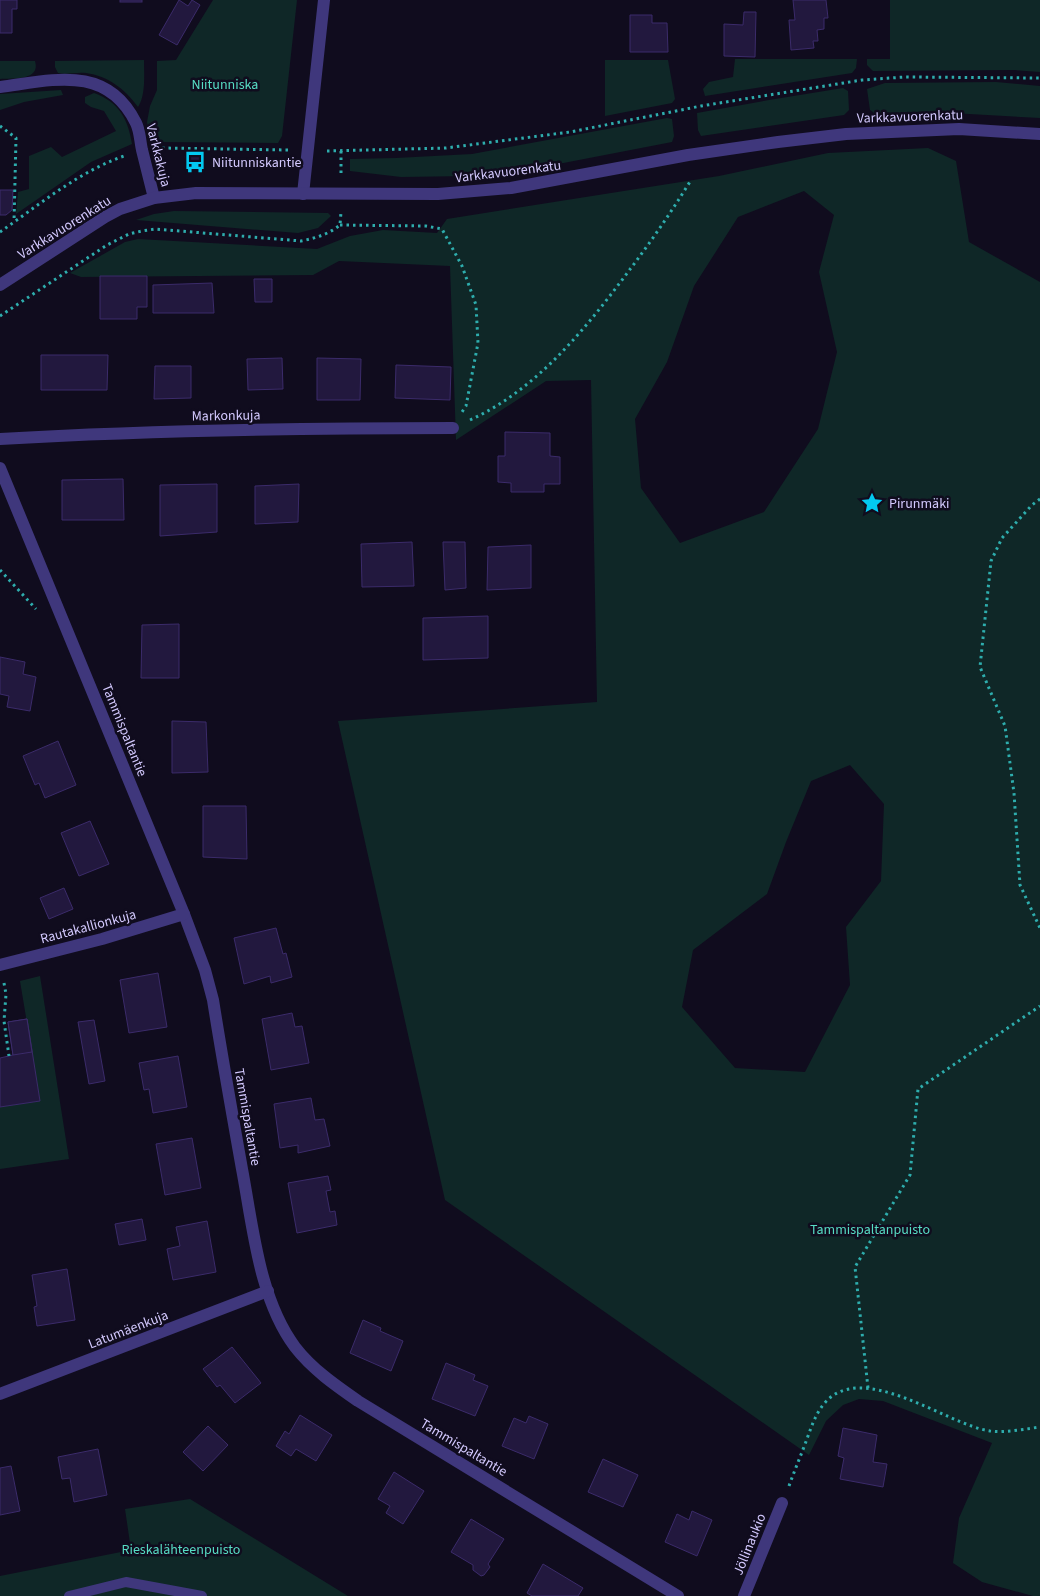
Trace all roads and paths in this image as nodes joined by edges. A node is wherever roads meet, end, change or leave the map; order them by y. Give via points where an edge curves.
1 (324, 0) edge
2 (1040, 78) edge
3 (0, 86) edge
4 (0, 126) edge
5 (1040, 134) edge
6 (322, 151) dead end
7 (341, 152) junction
8 (341, 170) dead end
9 (690, 180) dead end
10 (304, 194) junction
11 (154, 198) junction
12 (341, 214) dead end
13 (14, 223) dead end
14 (340, 225) junction
15 (0, 285) edge
16 (0, 316) edge
17 (453, 428) junction
18 (0, 439) edge
19 (0, 468) edge
20 (1040, 499) edge
21 (0, 570) edge
22 (13, 584) dead end
23 (184, 914) junction
24 (1040, 928) edge
25 (0, 965) edge
26 (4, 980) dead end
27 (1040, 1006) edge
28 (9, 1056) dead end
29 (268, 1291) junction
30 (868, 1388) junction
31 (0, 1394) edge
32 (1040, 1427) edge
33 (782, 1503) joint
34 (69, 1596) edge
35 (202, 1596) edge
36 (678, 1596) edge
37 (744, 1596) edge

1 - 10 street
2 - 7 path via 905,77 862,80 701,106 570,132 446,148
3 - 11 street, Varkkakuja via 76,80 106,88 137,124
4 - 13 path via 16,138
5 - 10 street, Varkkavuorenkatu via 959,129 846,134 688,155 511,188 438,194
6 - 7 path
7 - 8 path
9 - 17 path via 614,291 560,356 527,385 485,414
10 - 11 street, Varkkavuorenkatu via 196,192
11 - 15 street, Varkkavuorenkatu via 105,217
12 - 14 path
14 - 16 path via 327,234 301,241 155,229 129,234 107,245
14 - 17 path via 442,229 462,266 476,305 478,343 466,406
17 - 18 street, Markonkuja via 320,428
19 - 23 street, Tammispaltantie
20 - 24 path via 1002,538 991,561 980,667 1005,726 1014,793 1020,885
21 - 22 path
23 - 25 street, Rautakallionkuja
23 - 29 street, Tammispaltantie via 206,970 213,1000 256,1249
26 - 28 path via 4,1021
27 - 30 path via 918,1089 910,1175 855,1267
29 - 31 street, Latumäenkuja
29 - 36 street, Tammispaltantie via 278,1319 295,1346 331,1382
30 - 32 path via 908,1398 991,1431
30 - 33 path via 849,1388 824,1403
33 - 37 street, Jöllinaukio
34 - 35 lane via 126,1582

